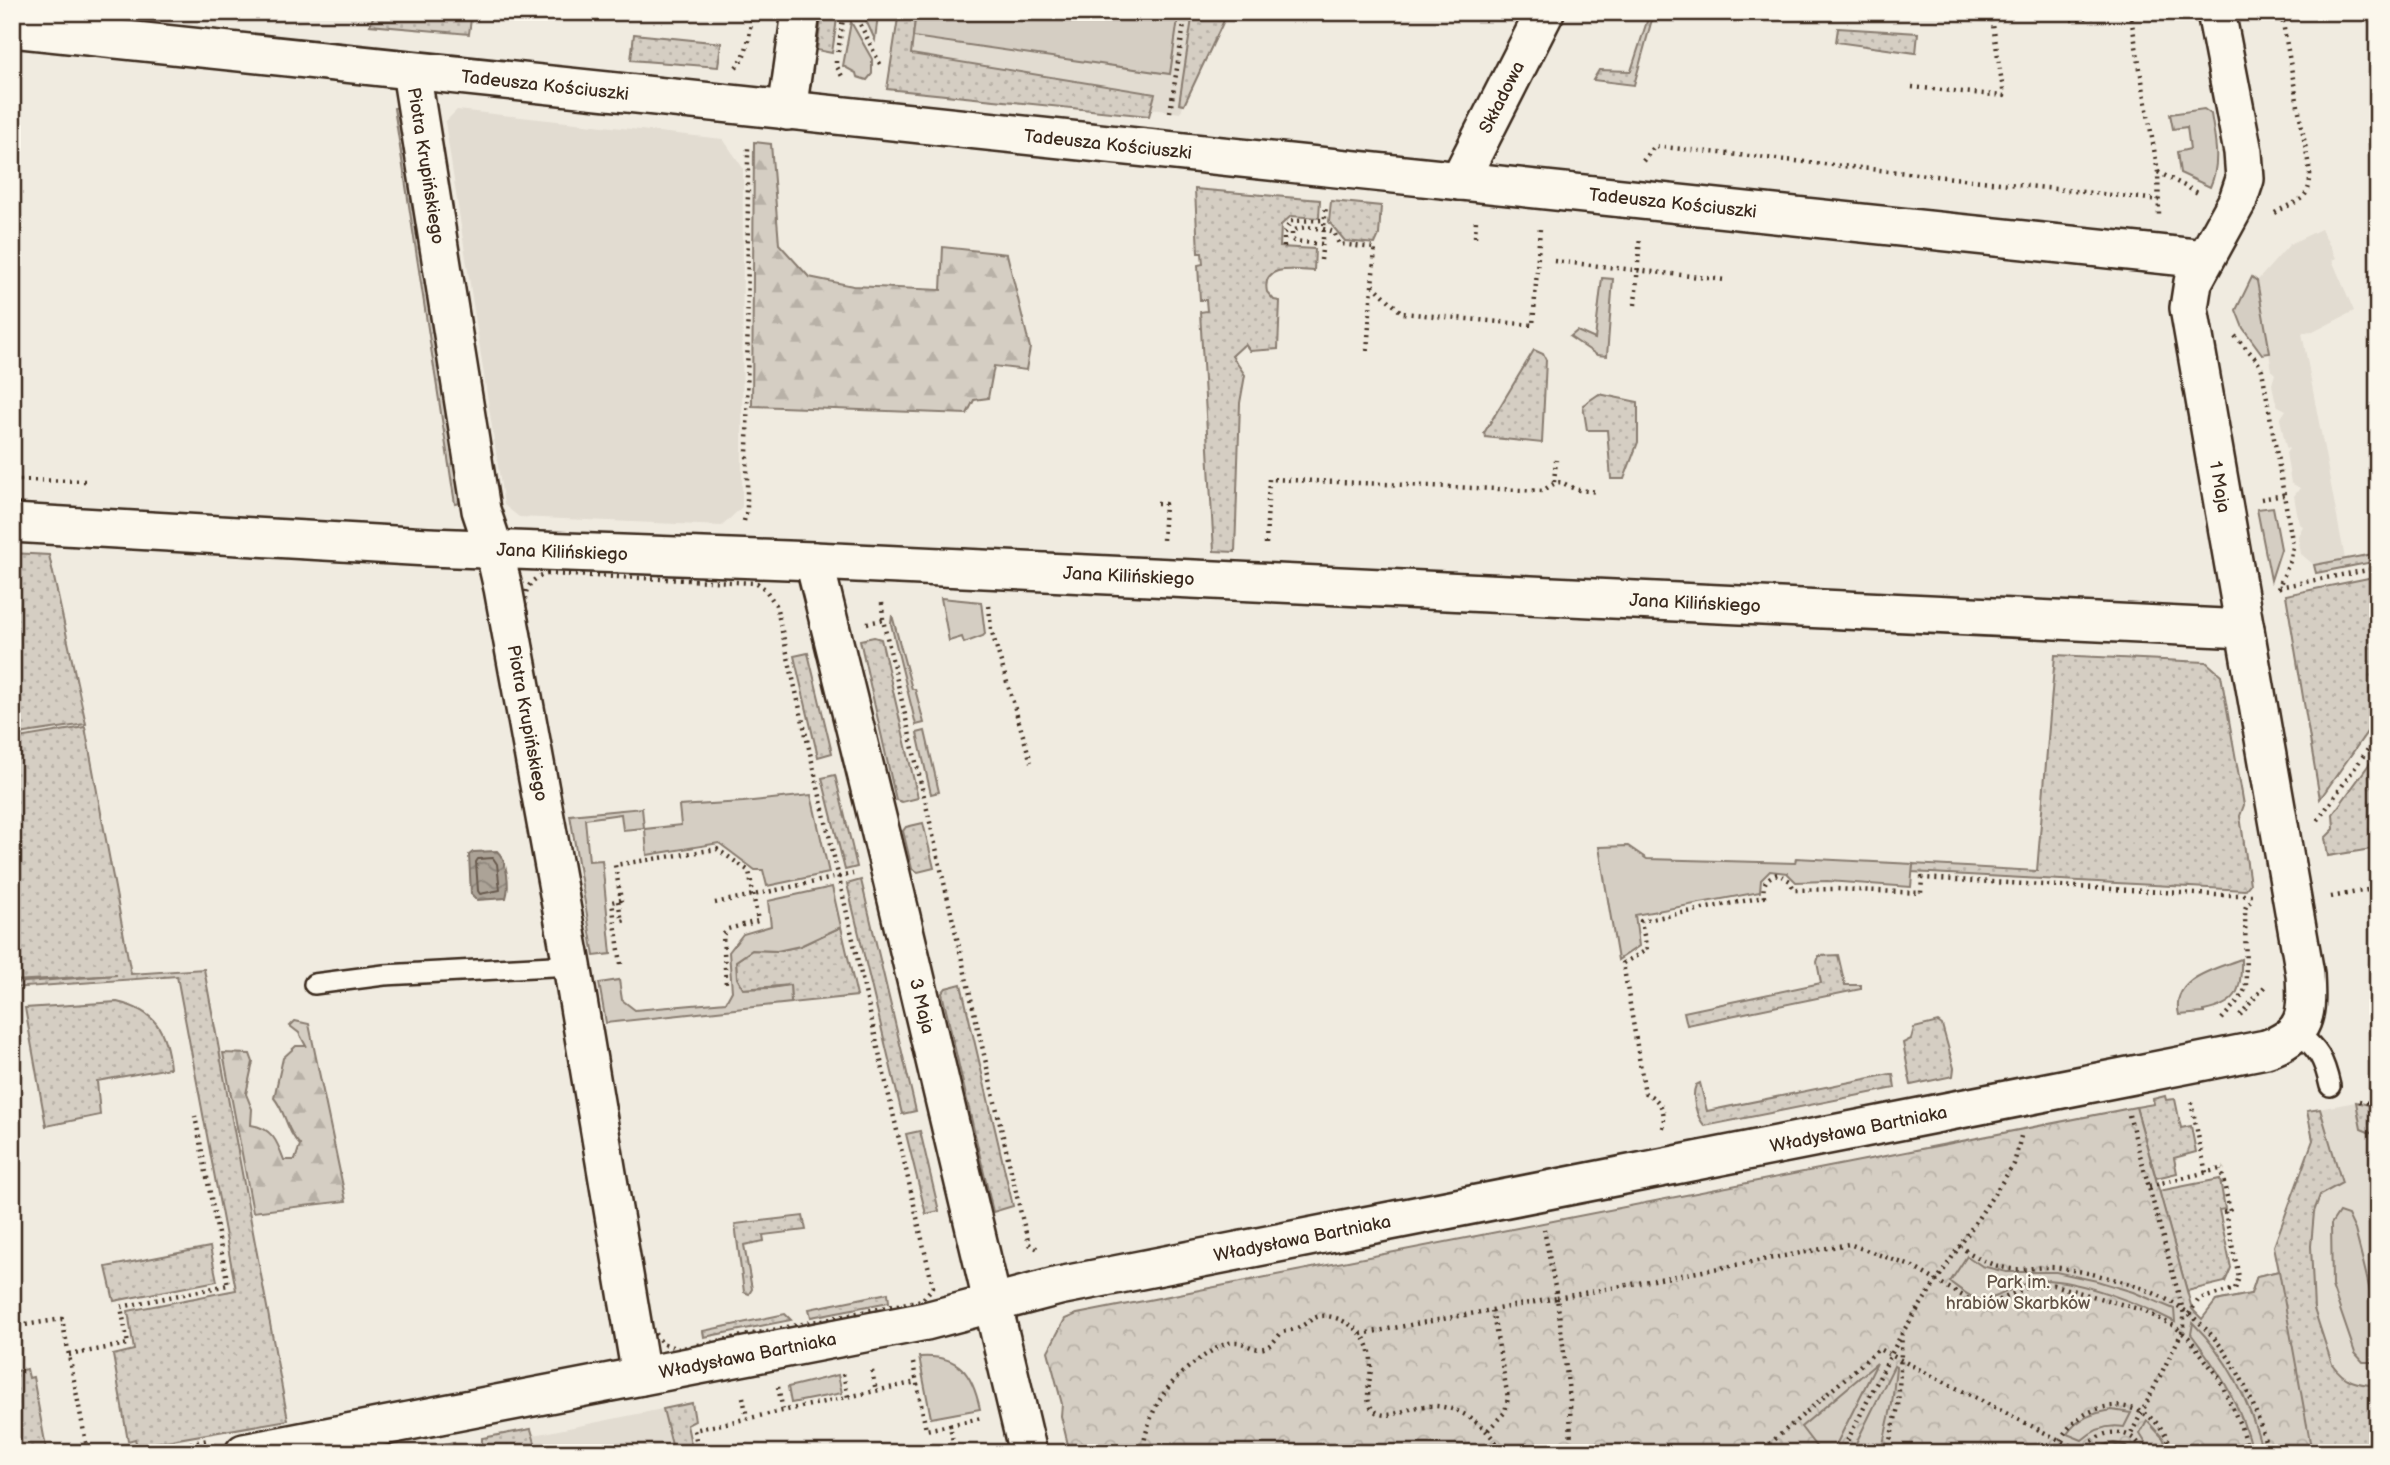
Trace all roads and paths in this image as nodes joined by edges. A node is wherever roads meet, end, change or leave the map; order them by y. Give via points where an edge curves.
1 (752, 12) edge
2 (801, 12) edge
3 (855, 12) edge
4 (1186, 12) edge
5 (1545, 12) edge
6 (1991, 12) edge
7 (2119, 12) edge
8 (2130, 12) edge
9 (2216, 12) edge
10 (2281, 12) edge
11 (2071, 20) dead end
12 (12, 27) edge
13 (748, 42) dead end
14 (882, 68) dead end
15 (411, 71) junction
16 (1912, 87) dead end
17 (787, 111) junction
18 (1170, 112) dead end
19 (748, 134) dead end
20 (1640, 164) dead end
21 (2158, 172) junction
22 (2311, 172) dead end
23 (1459, 181) junction
24 (2210, 199) dead end
25 (2159, 200) junction
26 (1326, 201) dead end
27 (1324, 220) junction
28 (2160, 221) dead end
29 (1641, 224) dead end
30 (1541, 227) dead end
31 (1323, 229) junction
32 (1322, 244) junction
33 (1283, 247) dead end
34 (2205, 259) junction
35 (1321, 260) dead end
36 (1554, 261) dead end
37 (1637, 270) junction
38 (1726, 280) dead end
39 (1373, 285) junction
40 (1635, 305) dead end
41 (2232, 332) dead end
42 (1367, 351) dead end
43 (1556, 460) dead end
44 (13, 480) edge
45 (89, 481) dead end
46 (1554, 482) junction
47 (1597, 492) dead end
48 (1157, 504) dead end
49 (744, 522) dead end
50 (12, 523) edge
51 (1163, 527) dead end
52 (494, 549) junction
53 (1265, 551) dead end
54 (814, 561) junction
55 (2378, 568) edge
56 (547, 574) dead end
57 (2280, 586) junction
58 (2272, 587) dead end
59 (887, 594) dead end
60 (2274, 597) dead end
61 (989, 602) dead end
62 (776, 605) dead end
63 (2245, 629) junction
64 (2378, 694) edge
65 (2378, 707) edge
66 (2378, 735) edge
67 (1031, 762) dead end
68 (2311, 831) dead end
69 (864, 872) dead end
70 (840, 877) junction
71 (2378, 888) edge
72 (755, 894) junction
73 (2322, 899) dead end
74 (618, 901) junction
75 (715, 903) dead end
76 (626, 920) dead end
77 (621, 964) dead end
78 (572, 965) junction
79 (2288, 976) junction
80 (314, 984) dead end
81 (726, 984) dead end
82 (2235, 1020) dead end
83 (2216, 1026) dead end
84 (2297, 1032) junction
85 (2330, 1086) dead end
86 (2188, 1091) dead end
87 (2359, 1101) dead end
88 (2126, 1104) dead end
89 (2378, 1105) edge
90 (195, 1116) dead end
91 (2021, 1129) dead end
92 (1661, 1134) dead end
93 (2206, 1173) junction
94 (2149, 1186) junction
95 (1542, 1218) dead end
96 (1029, 1244) dead end
97 (1959, 1246) junction
98 (1937, 1280) junction
99 (1557, 1298) junction
100 (992, 1303) junction
101 (1492, 1310) junction
102 (2183, 1310) junction
103 (2189, 1314) junction
104 (12, 1327) edge
105 (2182, 1332) junction
106 (1902, 1333) junction
107 (1361, 1334) junction
108 (69, 1355) junction
109 (912, 1355) dead end
110 (1890, 1355) junction
111 (1902, 1360) junction
112 (870, 1364) dead end
113 (842, 1370) dead end
114 (641, 1376) junction
115 (777, 1382) dead end
116 (917, 1382) junction
117 (741, 1389) dead end
118 (876, 1391) junction
119 (848, 1397) junction
120 (783, 1410) junction
121 (2142, 1412) junction
122 (992, 1415) dead end
123 (747, 1418) junction
124 (950, 1425) junction
125 (1488, 1430) junction
126 (2130, 1436) junction
127 (2060, 1440) junction
128 (2083, 1452) edge
129 (88, 1453) edge
130 (244, 1453) edge
131 (699, 1453) edge
132 (955, 1453) edge
133 (1028, 1453) edge
134 (1142, 1453) edge
135 (1502, 1453) edge
136 (1571, 1453) edge
137 (1759, 1453) edge
138 (1841, 1453) edge
139 (1887, 1453) edge
140 (2055, 1453) edge
141 (2146, 1453) edge
142 (2173, 1453) edge
143 (2248, 1453) edge
144 (2268, 1453) edge

1 - 13 path
2 - 17 street
3 - 14 path
4 - 18 path
5 - 23 street, Składowa
6 - 16 path via 2004,96
7 - 11 path
8 - 21 path
9 - 34 street, 1 Maja via 2245,179 2238,201
10 - 22 path
12 - 15 street, Tadeusza Kościuszki
15 - 17 street, Tadeusza Kościuszki
15 - 52 street, Piotra Krupińskiego via 481,510
17 - 23 street, Tadeusza Kościuszki
19 - 49 path
20 - 25 path via 1655,146
21 - 24 path
21 - 25 path
23 - 34 street, Tadeusza Kościuszki
25 - 28 path
26 - 27 path
27 - 31 path
27 - 33 path via 1291,221
29 - 37 path
30 - 39 path via 1532,324 1402,313
31 - 32 path
31 - 32 path via 1295,228 1291,236 1297,242
31 - 39 path via 1337,235 1339,244 1375,248
32 - 35 path
34 - 63 street, 1 Maja via 2193,282 2189,308
36 - 37 path
37 - 38 path
37 - 40 path
39 - 42 path
41 - 57 path via 2262,370 2293,546
43 - 46 path
44 - 45 path
46 - 47 path
46 - 53 path via 1542,491 1269,479
48 - 51 path via 1165,504
50 - 52 street, Jana Kilińskiego
52 - 54 street, Jana Kilińskiego
52 - 78 street, Piotra Krupińskiego
54 - 63 street, Jana Kilińskiego
54 - 100 street, 3 Maja
55 - 57 path
56 - 70 path via 530,585 525,603 651,1329 668,1346 678,1349 922,1300 933,1287
57 - 58 path
57 - 60 path
59 - 96 path via 881,607
61 - 67 path via 991,629
62 - 70 path
63 - 79 street, 1 Maja
64 - 65 path
66 - 68 path
69 - 70 path
70 - 72 path
71 - 73 path
72 - 74 path via 749,871 717,849 615,865
72 - 75 path
72 - 81 path via 758,920 728,929 723,935
74 - 76 path via 622,921
74 - 77 path via 612,902
78 - 80 lane via 384,975
78 - 114 street, Piotra Krupińskiego
79 - 82 path
79 - 84 street via 2305,1013
83 - 92 path via 2246,987 2245,909 2261,894 1922,878 1921,893 1794,890 1790,881 1778,874 1767,879 1764,897 1641,920 1647,950 1623,963 1645,1093 1663,1108
84 - 85 lane via 2324,1060
84 - 100 street, Władysława Bartniaka via 2266,1049 1059,1286
86 - 93 path
87 - 89 path
88 - 94 path
90 - 108 path via 228,1285 121,1307 128,1344
91 - 97 path via 2014,1164
93 - 94 path
93 - 103 path via 2222,1168 2230,1211 2225,1212 2239,1278 2235,1289 2199,1299
94 - 102 path
95 - 99 path
97 - 98 path
97 - 102 path via 2005,1268 2048,1266 2099,1277 2150,1293
98 - 99 path via 1849,1244
98 - 105 path via 1984,1304 2028,1287 2053,1285 2143,1310
98 - 106 path
99 - 101 path
99 - 136 path via 1570,1400
100 - 114 street, Władysława Bartniaka via 912,1324
100 - 133 street, 3 Maja
101 - 107 path
101 - 125 path via 1508,1398 1505,1412
102 - 103 path
102 - 105 path
103 - 144 path via 2236,1369
104 - 108 path via 62,1319
105 - 121 path
105 - 143 path via 2219,1378
106 - 110 path
106 - 111 path
107 - 125 path via 1368,1343 1373,1370 1367,1398 1376,1412 1388,1415 1440,1406 1466,1415
107 - 134 path via 1342,1320 1319,1316 1282,1332 1264,1349 1234,1342 1212,1351 1179,1374 1163,1393
108 - 129 path
109 - 116 path
110 - 111 path
110 - 137 path via 1879,1349
110 - 138 path
111 - 127 path
111 - 139 path via 1898,1407
112 - 118 path
113 - 119 path
114 - 130 street, Władysława Bartniaka
115 - 120 path
116 - 118 path
116 - 124 path via 926,1430
117 - 123 path
118 - 119 path
119 - 120 path
120 - 123 path
121 - 126 path
121 - 127 path via 2120,1406 2098,1408 2072,1422
121 - 142 path via 2163,1431
122 - 124 path
123 - 131 path via 694,1430
124 - 132 path
125 - 135 path
126 - 128 path via 2103,1433
126 - 141 path
127 - 128 path
127 - 140 path

